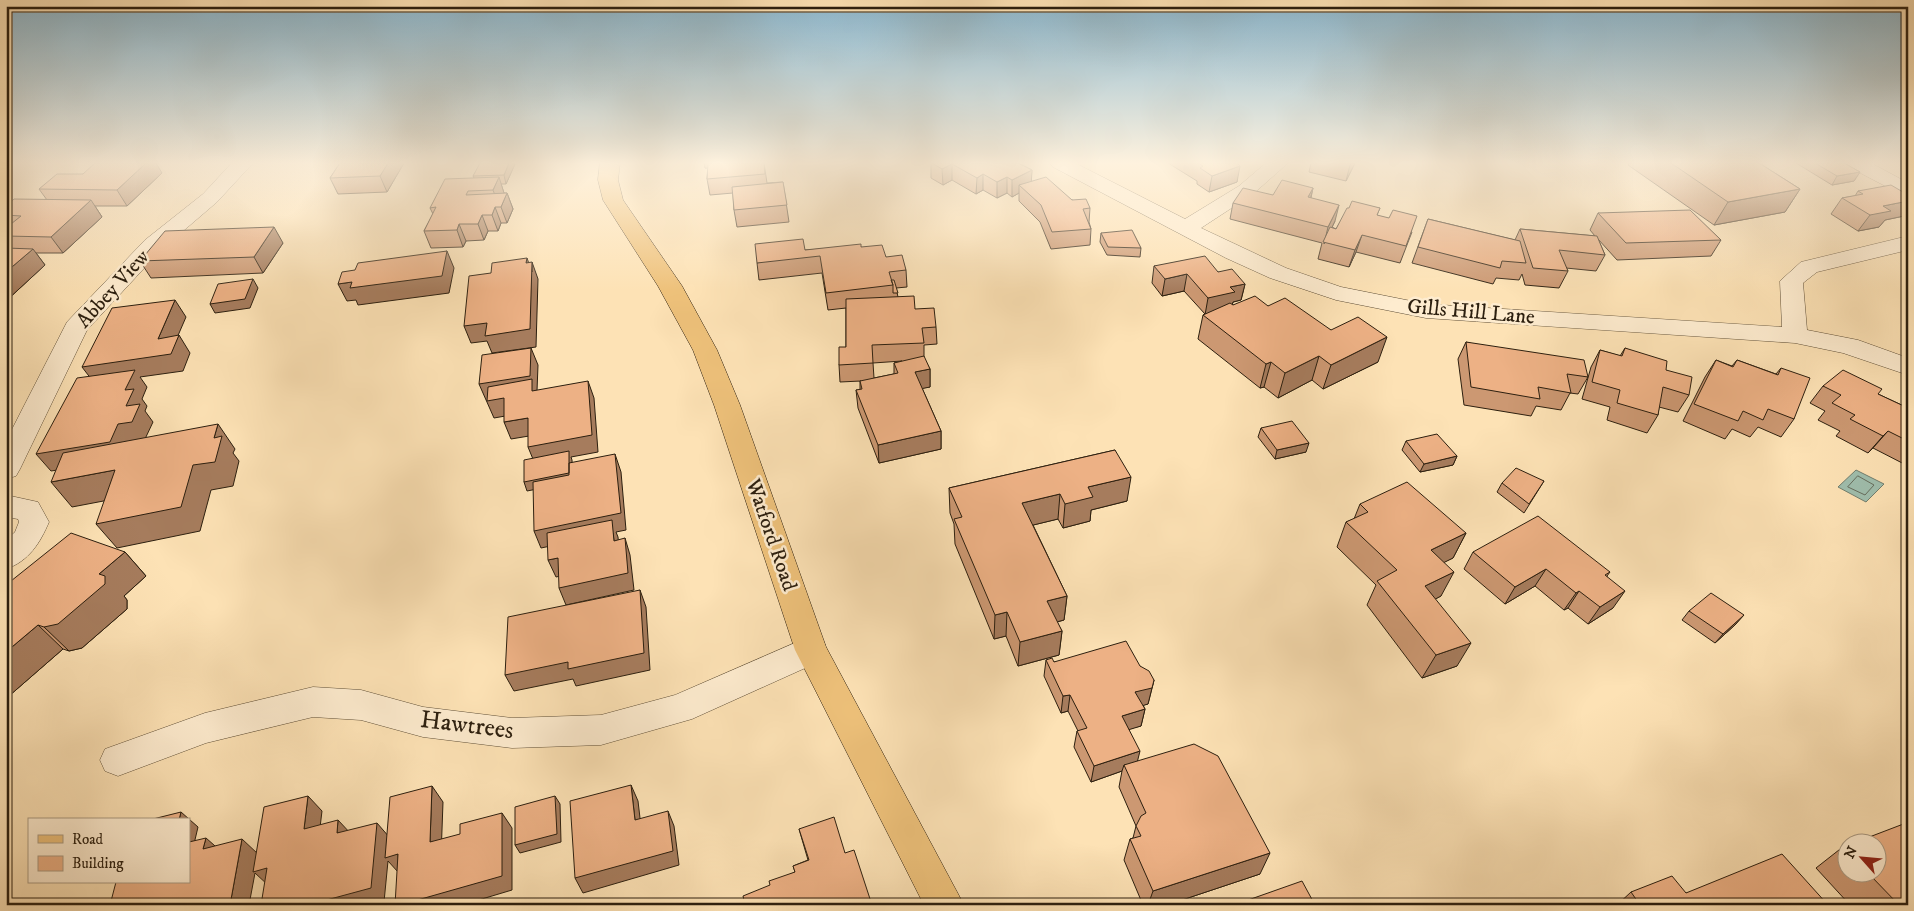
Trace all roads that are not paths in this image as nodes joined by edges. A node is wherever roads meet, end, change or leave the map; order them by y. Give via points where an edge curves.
1 (201, 206) edge
2 (617, 206) edge
3 (1142, 206) edge
4 (1222, 206) edge
5 (1186, 228) junction
6 (1908, 243) edge
7 (1795, 335) junction
8 (1908, 367) edge
9 (6, 469) edge
10 (6, 506) edge
11 (6, 556) edge
12 (811, 650) junction
13 (118, 760) dead end
14 (944, 905) edge

1 - 9 street, Abbey View via 153,245 76,326
2 - 12 main road, Watford Road via 670,286 705,350
3 - 5 street, Gills Hill Lane
4 - 5 street
5 - 7 street, Gills Hill Lane via 1278,273 1378,303 1426,311
6 - 7 street via 1810,267 1791,280
7 - 8 street, Gills Hill Lane via 1849,346
10 - 11 street via 28,510 34,522 26,539
12 - 13 street, Hawtrees via 680,708 601,730 512,733 423,722 362,705 313,702 205,728
12 - 14 main road, Watford Road

